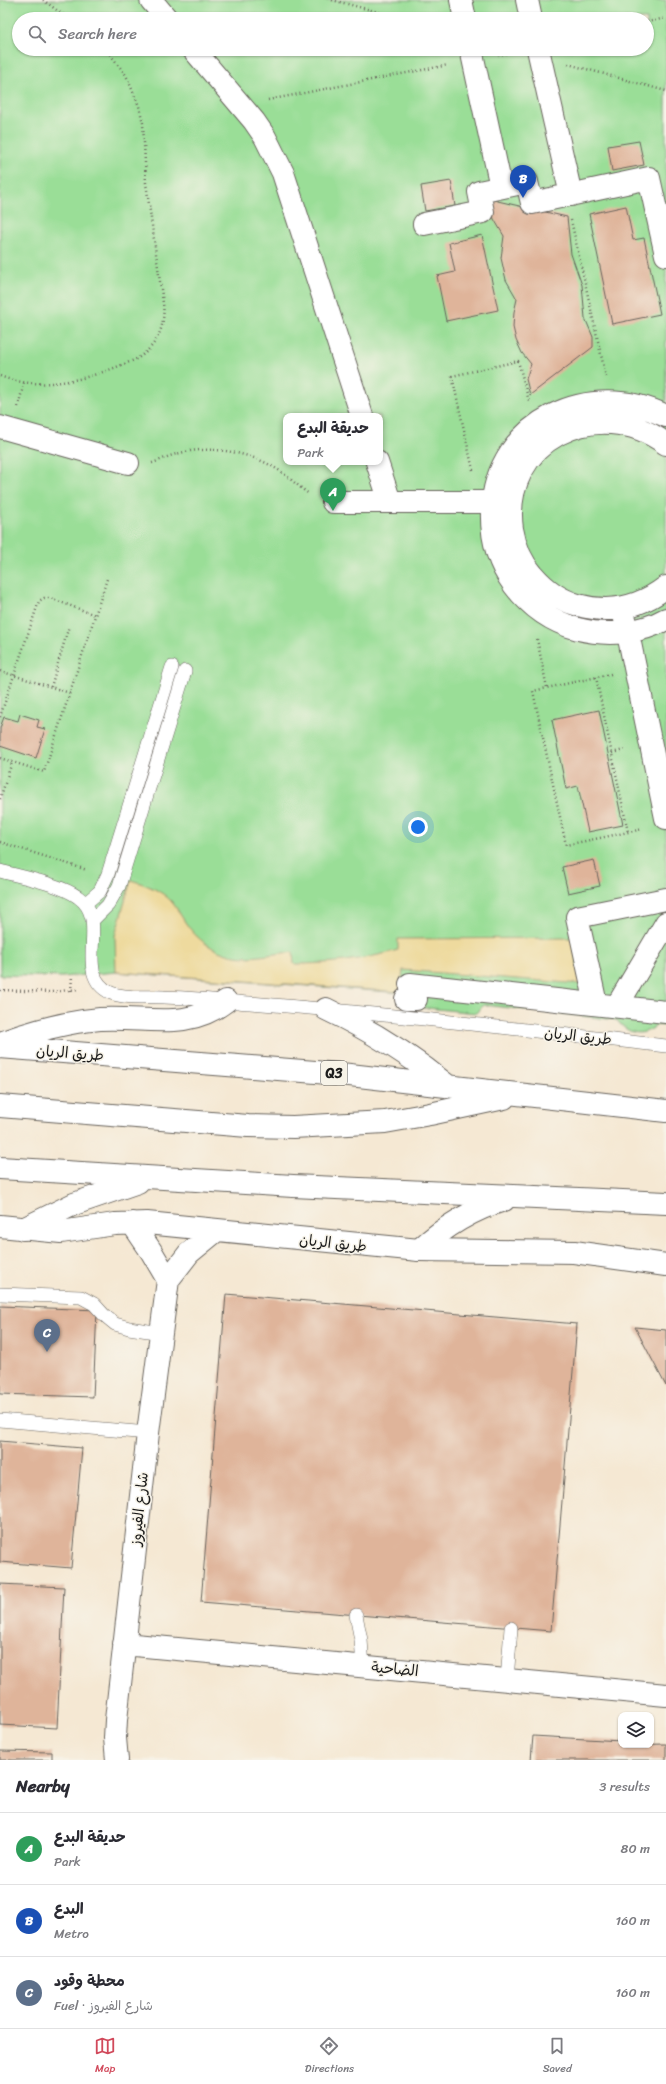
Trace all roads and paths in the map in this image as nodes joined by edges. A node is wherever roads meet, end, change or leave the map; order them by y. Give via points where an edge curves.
1 (43, 0) edge
2 (151, 0) edge
3 (332, 0) edge
4 (461, 0) edge
5 (526, 0) edge
6 (59, 12) edge
7 (161, 12) edge
8 (378, 12) edge
9 (464, 12) edge
10 (529, 12) edge
11 (666, 18) edge
12 (654, 21) edge
13 (111, 56) edge
14 (199, 56) edge
15 (468, 56) edge
16 (473, 56) edge
17 (533, 56) edge
18 (537, 56) edge
19 (666, 91) edge
20 (240, 105) junction
21 (501, 187) junction
22 (568, 196) junction
23 (424, 224) dead end
24 (666, 255) edge
25 (0, 376) edge
26 (579, 406) junction
27 (361, 413) edge
28 (666, 416) edge
29 (535, 426) junction
30 (0, 427) edge
31 (666, 444) edge
32 (128, 463) joint
33 (378, 465) edge
34 (333, 502) joint
35 (390, 502) junction
36 (495, 502) junction
37 (107, 580) dead end
38 (666, 587) edge
39 (535, 607) junction
40 (622, 608) junction
41 (95, 616) junction
42 (666, 619) edge
43 (68, 626) dead end
44 (627, 632) junction
45 (172, 667) dead end
46 (635, 669) junction
47 (0, 671) edge
48 (185, 671) dead end
49 (14, 675) junction
50 (596, 677) junction
51 (51, 687) junction
52 (547, 688) junction
53 (70, 693) junction
54 (0, 717) edge
55 (0, 758) edge
56 (12, 762) junction
57 (0, 799) edge
58 (658, 823) edge
59 (628, 832) junction
60 (0, 842) edge
61 (0, 871) edge
62 (92, 872) dead end
63 (666, 899) edge
64 (86, 904) junction
65 (93, 920) junction
66 (666, 923) edge
67 (72, 975) dead end
68 (98, 982) junction
69 (0, 990) edge
70 (71, 990) junction
71 (406, 999) dead end
72 (226, 1001) junction
73 (596, 1004) junction
74 (617, 1006) junction
75 (326, 1009) junction
76 (666, 1012) edge
77 (0, 1043) edge
78 (666, 1046) edge
79 (0, 1047) edge
80 (448, 1086) junction
81 (523, 1094) junction
82 (0, 1106) edge
83 (666, 1111) edge
84 (0, 1168) edge
85 (156, 1178) junction
86 (515, 1196) junction
87 (666, 1203) edge
88 (132, 1223) junction
89 (0, 1226) edge
90 (23, 1229) junction
91 (217, 1230) junction
92 (419, 1250) junction
93 (666, 1265) edge
94 (168, 1280) junction
95 (0, 1294) edge
96 (161, 1333) junction
97 (0, 1420) edge
98 (148, 1433) junction
99 (356, 1615) dead end
100 (511, 1628) dead end
101 (124, 1644) junction
102 (363, 1666) junction
103 (507, 1680) junction
104 (666, 1695) edge
105 (114, 1738) junction
106 (106, 1760) edge
107 (117, 1760) edge

1 - 6 path
2 - 7 street
3 - 8 path
4 - 9 street
5 - 10 street
11 - 12 path
13 - 25 path via 126,75 143,123 146,183 163,303 163,324 160,334 148,351 139,358 88,377 68,381 24,383
14 - 20 street
15 - 20 path
16 - 21 street
17 - 22 street
18 - 19 path
20 - 27 street via 265,137 283,173
21 - 22 street via 527,182 532,204
21 - 23 street via 479,192 483,212
22 - 24 street via 649,178
22 - 26 path via 607,384
26 - 28 street via 597,401 628,402
26 - 29 street via 563,410
26 - 31 street via 600,421 634,426 651,433
26 - 36 street via 564,430 535,452 522,472
29 - 36 street via 522,439 506,463 496,484
29 - 36 path via 518,361 452,376
30 - 32 street
32 - 34 path via 145,465 173,455 204,450 235,453 265,463 279,470 310,495
33 - 35 street
34 - 35 street
35 - 36 street
36 - 39 street via 492,521 494,541 500,559 508,577
36 - 40 street via 511,519 519,554 540,583 569,602 587,607
37 - 41 path
38 - 40 street via 639,603
39 - 44 street via 569,626 608,634
39 - 52 path via 533,621
40 - 44 street
41 - 49 path via 50,598 39,601
41 - 53 path
42 - 44 street
43 - 51 path
44 - 46 street
45 - 64 lane via 108,874 100,891
46 - 50 path
46 - 58 street
47 - 49 path
48 - 65 lane via 119,886 108,905
49 - 51 path
49 - 54 path
50 - 52 path
50 - 59 path
51 - 53 path
52 - 59 path via 533,691 566,845
53 - 56 path via 44,772
55 - 56 path
56 - 57 path
58 - 59 path
60 - 62 path
61 - 64 lane via 63,889 79,897
63 - 73 street via 577,917
64 - 65 lane
65 - 68 lane via 92,964
66 - 74 street
67 - 70 path
68 - 70 path
68 - 72 lane, طريق الريان via 120,996
69 - 70 path
71 - 73 street via 416,999 410,984
72 - 75 lane, طريق الريان
72 - 77 street via 216,1009 192,1019 166,1021 123,1018 77,1022 46,1028
73 - 74 street
74 - 76 street
75 - 78 lane, طريق الريان
75 - 80 street via 402,1051
79 - 80 street, طريق الريان / Q3 via 341,1074
80 - 81 street, طريق الريان / Q3
81 - 82 street via 385,1122 294,1127 248,1126
81 - 83 street, طريق الريان / Q3
84 - 85 street
85 - 86 street
85 - 90 street via 101,1193
86 - 87 street
86 - 92 street via 473,1211 436,1235
88 - 90 street, طريق الريان via 61,1232
88 - 91 street, طريق الريان
88 - 94 street
89 - 90 street, طريق الريان
91 - 92 street, طريق الريان
91 - 94 street via 189,1253
92 - 93 street, طريق الريان via 574,1252
94 - 96 street, شارع الفيروز
95 - 96 lane via 80,1297 94,1304 115,1324
96 - 98 street, شارع الفيروز
97 - 98 lane
98 - 101 street, شارع الفيروز
99 - 102 lane
100 - 103 lane
101 - 102 street, الضاحية
101 - 105 street, شارع الفيروز
102 - 103 street, الضاحية
103 - 104 street, الضاحية
105 - 106 street, شارع الفيروز
105 - 107 street, شارع الفيروز

